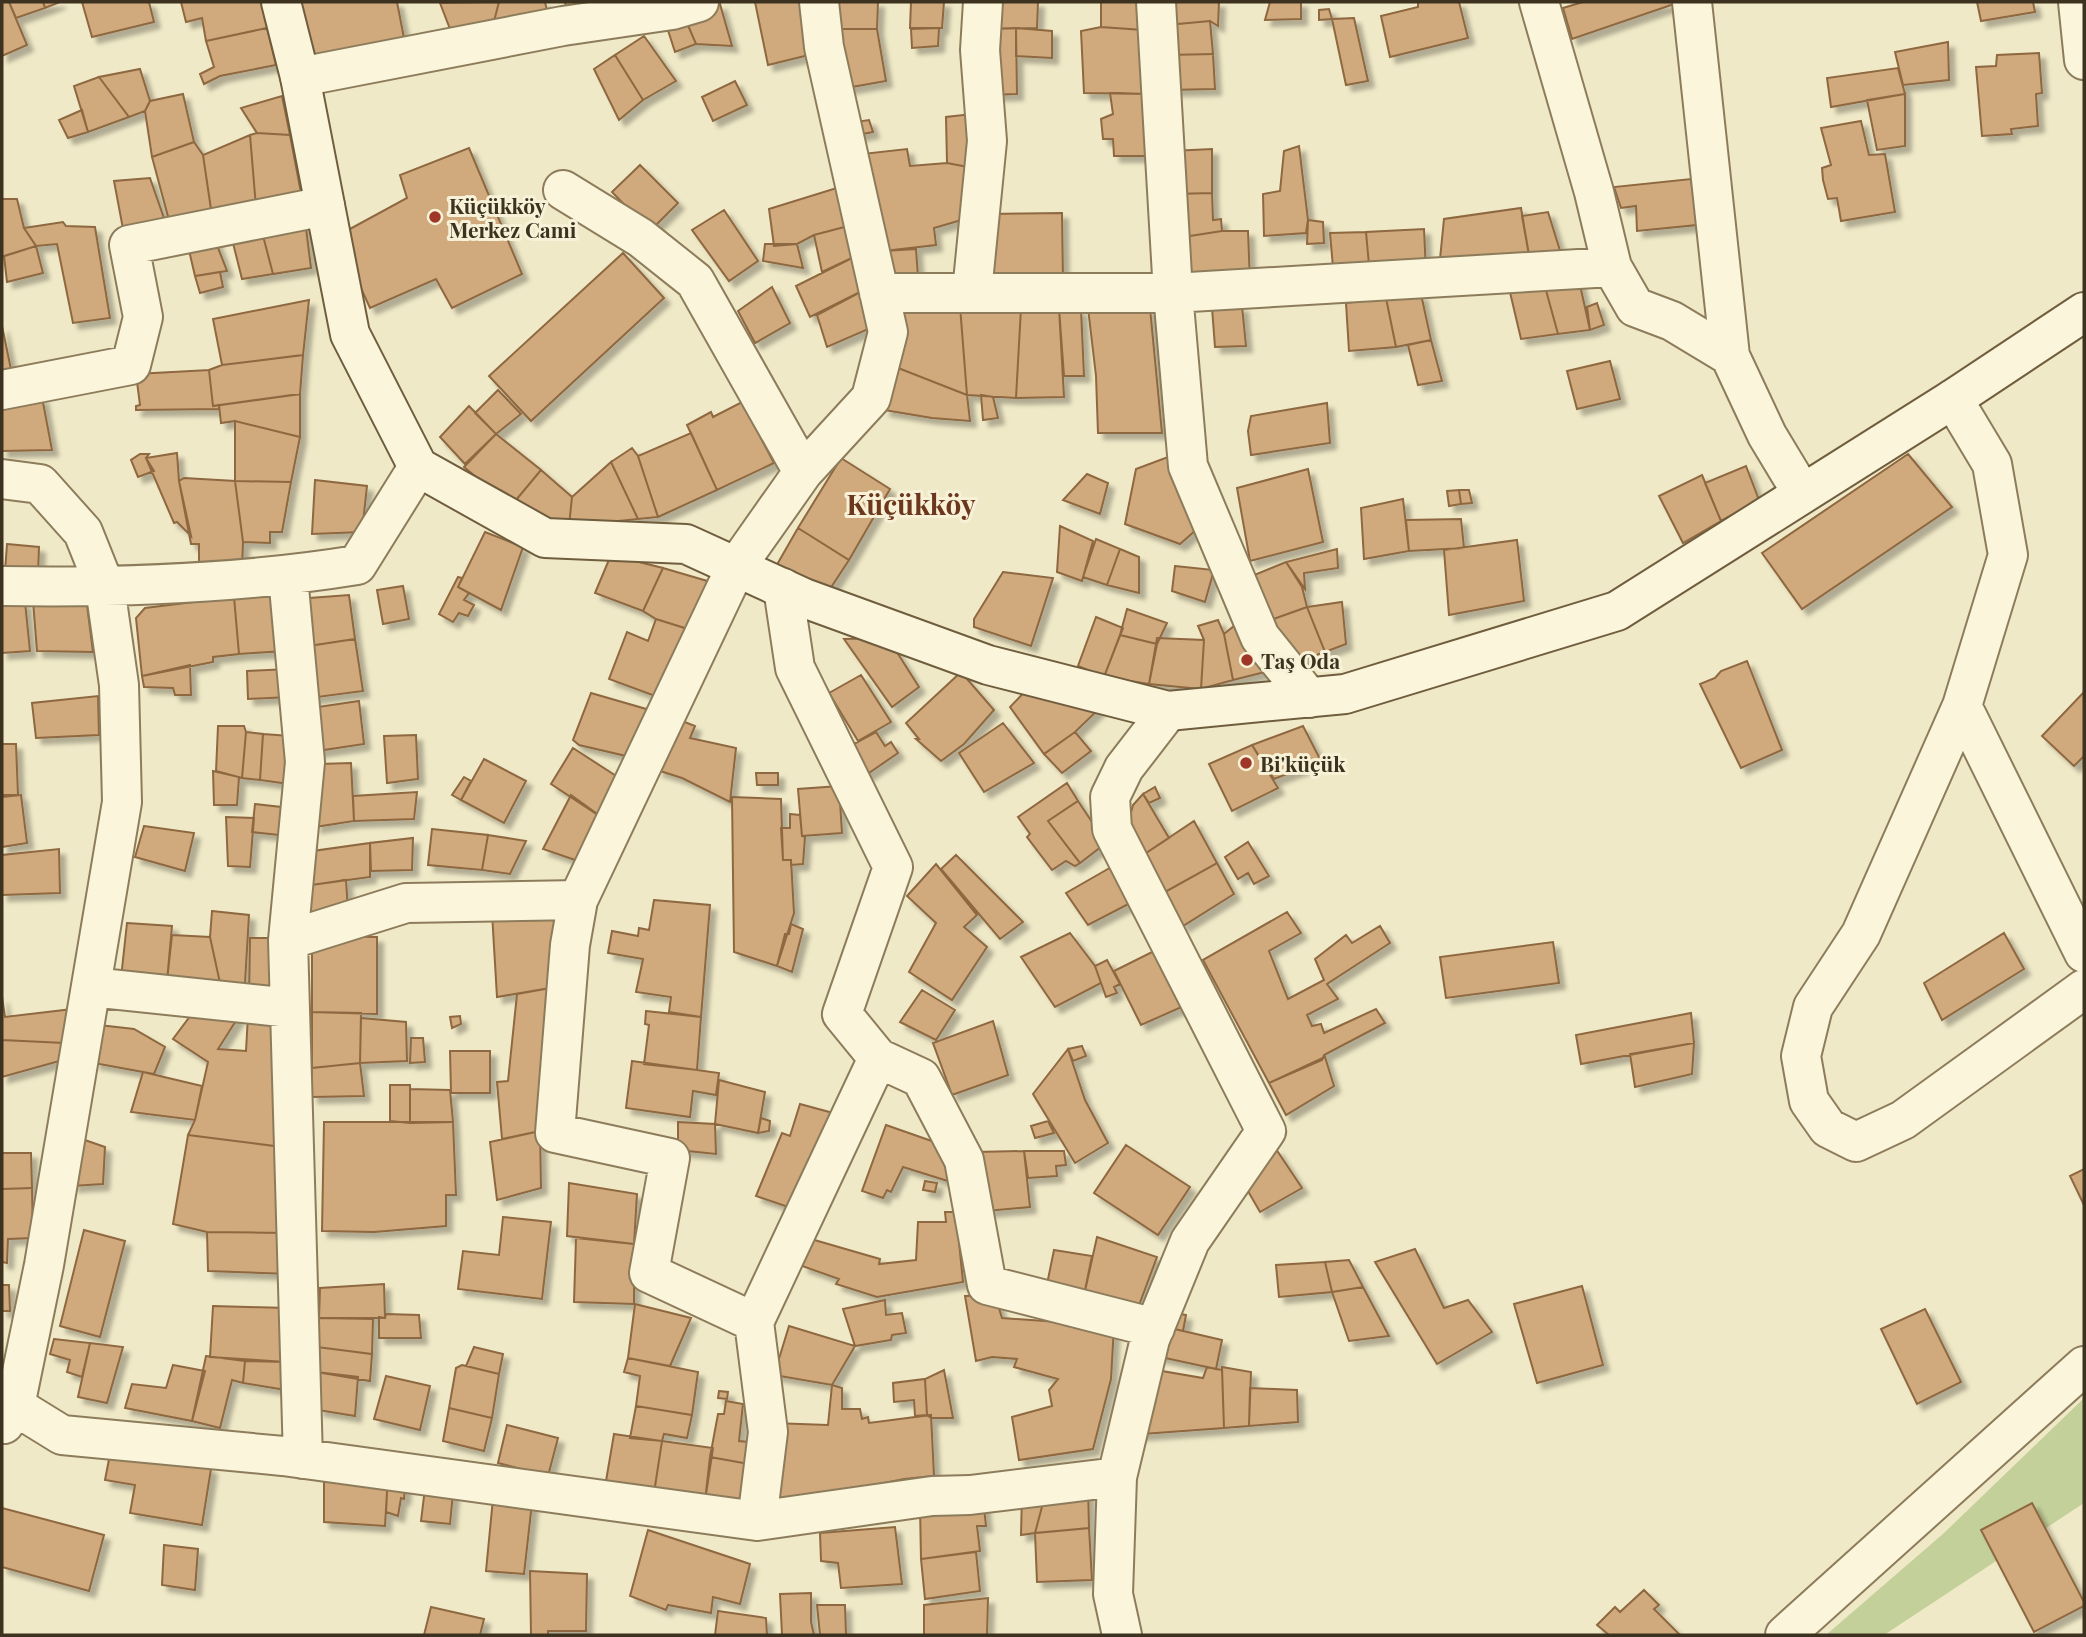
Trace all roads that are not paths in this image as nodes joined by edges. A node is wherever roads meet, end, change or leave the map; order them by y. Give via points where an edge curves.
1 (281, 2) edge
2 (699, 2) edge
3 (819, 2) edge
4 (983, 2) edge
5 (1156, 2) edge
6 (1539, 2) edge
7 (1692, 2) edge
8 (2078, 2) edge
9 (559, 14) edge
10 (2084, 60) edge
11 (300, 77) junction
12 (563, 190) dead end
13 (325, 206) junction
14 (1612, 267) junction
15 (972, 292) junction
16 (879, 293) junction
17 (1173, 293) junction
18 (2084, 312) edge
19 (1730, 356) junction
20 (2, 390) edge
21 (1953, 399) junction
22 (418, 467) junction
23 (803, 472) junction
24 (2, 479) edge
25 (1802, 493) junction
26 (736, 567) junction
27 (288, 576) junction
28 (2, 586) edge
29 (105, 587) junction
30 (783, 588) junction
31 (1309, 698) junction
32 (1962, 706) junction
33 (1168, 711) junction
34 (578, 900) junction
35 (288, 940) junction
36 (2084, 953) edge
37 (91, 987) junction
38 (2084, 989) edge
39 (290, 1008) junction
40 (878, 1058) junction
41 (754, 1322) junction
42 (1155, 1328) junction
43 (2084, 1366) edge
44 (6, 1409) edge
45 (303, 1459) junction
46 (1117, 1478) junction
47 (757, 1521) junction
48 (1122, 1635) edge
49 (1785, 1635) edge

1 - 11 street
2 - 9 street via 672,10
3 - 16 street via 824,47
4 - 15 street via 980,50 987,141
5 - 17 street
6 - 14 street
7 - 19 street
8 - 10 street
9 - 11 street
11 - 13 street
12 - 23 street via 641,238 695,281
13 - 20 street via 129,245 142,317 131,365
13 - 22 street via 350,334
14 - 17 street
14 - 19 street via 1635,307 1672,321
15 - 16 street
15 - 17 street
16 - 23 street via 888,332 872,398
17 - 31 street via 1188,466 1260,637
18 - 21 street
19 - 25 street via 1767,435
21 - 25 street
21 - 32 street via 1992,464 2008,555
22 - 26 street via 545,538 686,544
22 - 27 street via 357,565
23 - 26 street
24 - 29 street via 40,484 83,532
25 - 31 street via 1617,611 1345,694
26 - 30 street
26 - 34 street
27 - 29 street
27 - 35 street via 305,762
28 - 29 street
29 - 37 street via 119,685 122,802
30 - 33 street via 989,665
30 - 40 street via 795,668 893,867 842,1014
31 - 33 street
32 - 36 street
32 - 38 street via 1861,934 1813,1007 1801,1056 1810,1101 1828,1128 1856,1142 1903,1121
33 - 42 street via 1124,768 1110,797 1112,829 1266,1131 1190,1241
34 - 35 street via 406,902
34 - 41 street via 570,945 555,1133 670,1158 649,1273
35 - 39 street
37 - 39 street
37 - 44 street via 44,1265
39 - 45 street
40 - 41 street
40 - 42 street via 921,1078 964,1160 987,1285
41 - 47 street via 768,1432
42 - 46 street
43 - 49 street
44 - 45 street via 62,1435
45 - 47 street
46 - 47 street via 932,1496
46 - 48 street via 1113,1594

